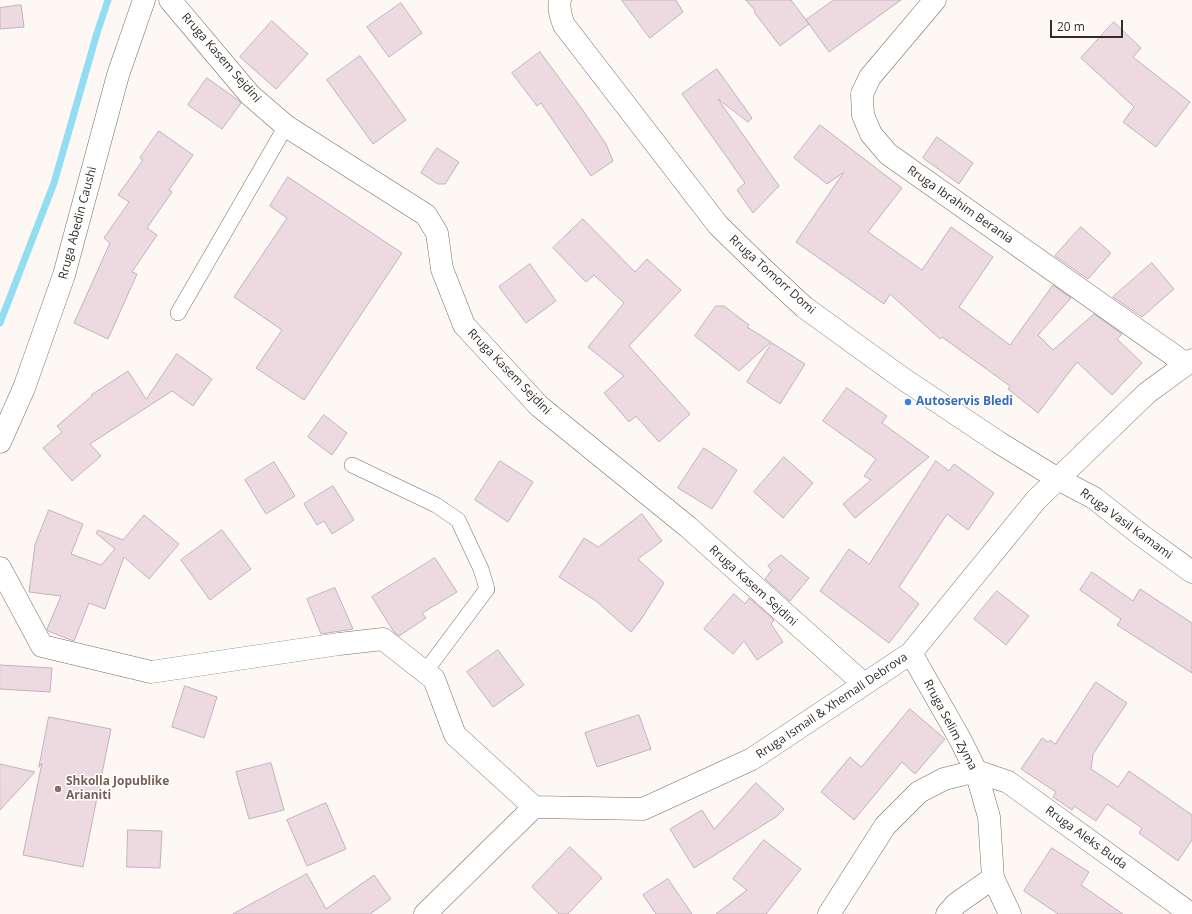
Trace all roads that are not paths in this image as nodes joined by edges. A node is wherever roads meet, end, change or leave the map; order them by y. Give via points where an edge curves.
1 (144, 0) edge
2 (170, 0) edge
3 (560, 0) edge
4 (935, 0) edge
5 (286, 126) junction
6 (178, 313) dead end
7 (1189, 362) edge
8 (0, 442) edge
9 (352, 465) dead end
10 (1058, 479) junction
11 (0, 568) edge
12 (1192, 572) edge
13 (912, 653) junction
14 (426, 672) junction
15 (864, 684) junction
16 (976, 772) junction
17 (534, 806) junction
18 (993, 878) junction
19 (425, 914) edge
20 (829, 914) edge
21 (947, 914) edge
22 (1010, 914) edge
23 (1191, 914) edge

1 - 8 street, Rruga Abedin Caushi via 118,76 64,275 24,388
2 - 5 street, Rruga Kasem Sejdini via 250,95
3 - 10 street, Rruga Tomorr Domi via 560,14 564,25 718,225 762,268 804,307 902,378
4 - 7 street, Rruga Ibrahim Berania via 870,77 862,94 864,115 871,134 888,154
5 - 6 lane
5 - 15 street, Rruga Kasem Sejdini via 426,215 437,233 442,269 464,325 533,400 688,527
7 - 10 street, Rruga Ismail & Xhemali Debrova via 1147,393
9 - 14 lane via 436,505 458,520 481,569 487,588
10 - 12 street, Rruga Vasil Kamami via 1094,498
10 - 13 street, Rruga Ismail & Xhemali Debrova via 1036,500
11 - 14 street via 42,646 151,672 383,639
13 - 15 street, Rruga Ismail & Xhemali Debrova
13 - 16 street, Rruga Selim Zyma
14 - 17 street via 434,678 455,735
15 - 17 street, Rruga Ismail & Xhemali Debrova via 752,759 642,810
16 - 18 street, Rruga Selim Zyma via 989,817
16 - 20 street via 944,779 919,792 885,826
16 - 23 street, Rruga Aleks Buda via 1008,782
17 - 19 street
18 - 21 street via 956,904
18 - 22 street, Rruga Selim Zyma

